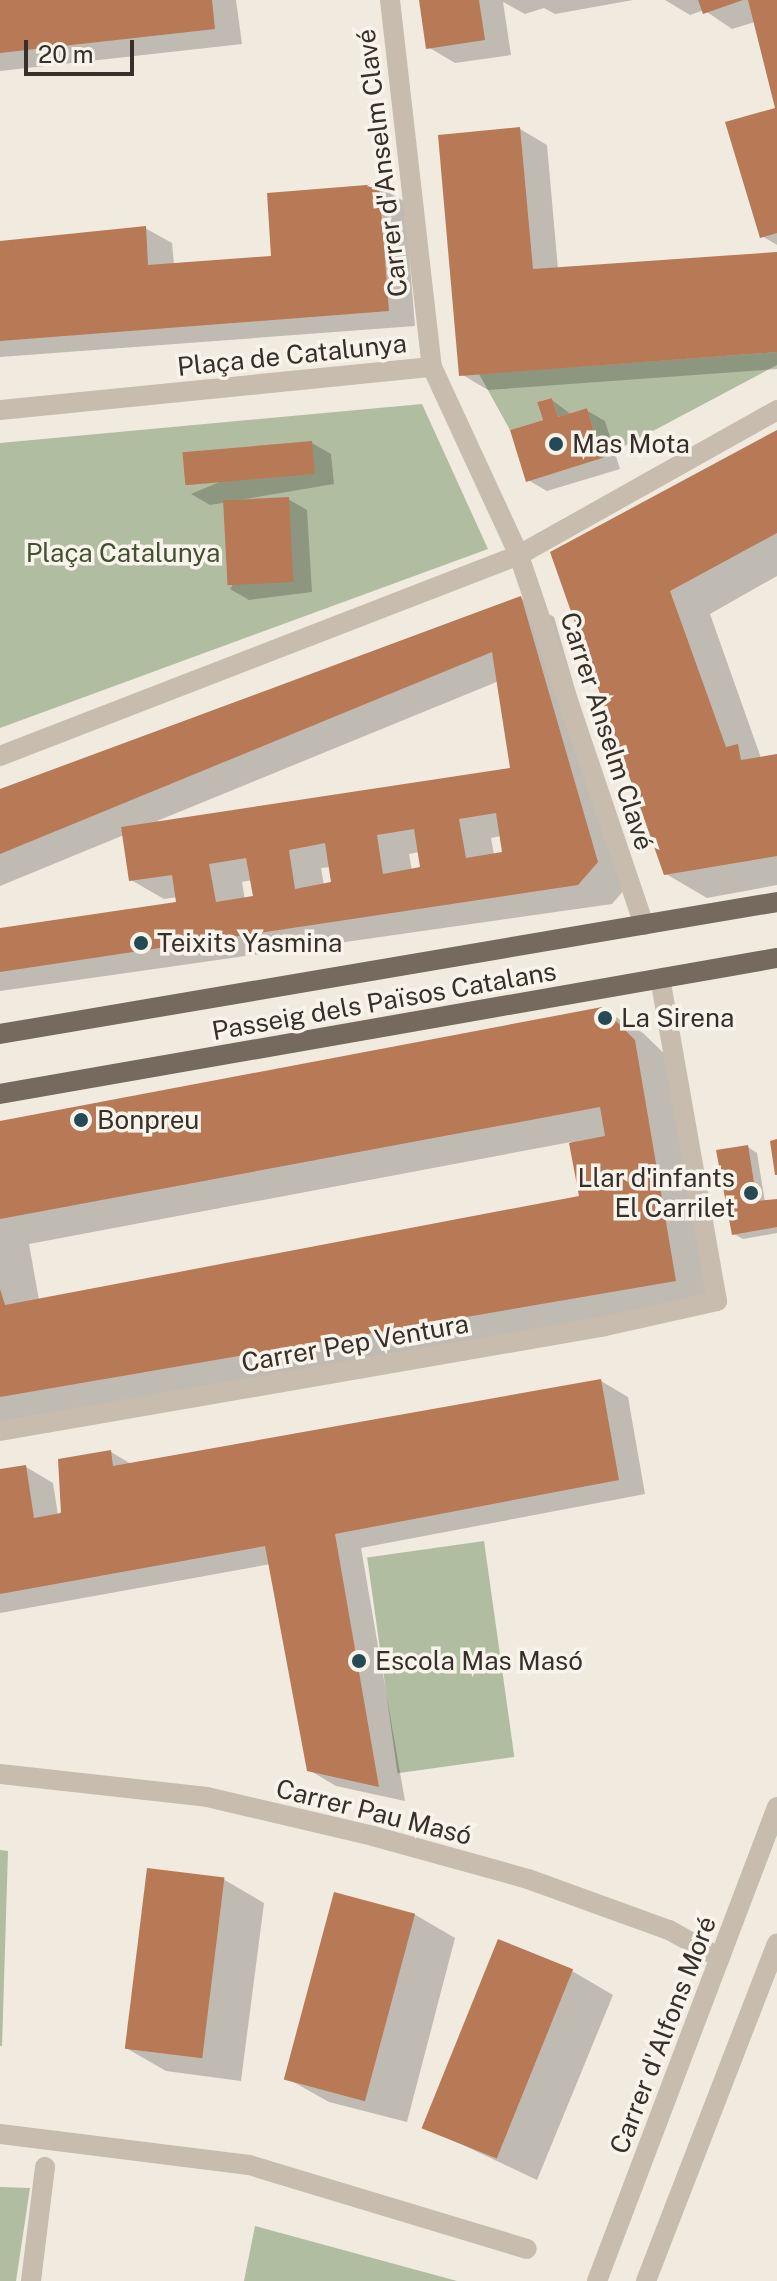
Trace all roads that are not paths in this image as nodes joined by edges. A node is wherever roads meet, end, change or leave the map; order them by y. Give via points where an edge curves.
1 (390, 0) edge
2 (432, 367) junction
3 (0, 410) edge
4 (777, 410) edge
5 (519, 555) junction
6 (0, 756) edge
7 (777, 902) edge
8 (644, 925) junction
9 (777, 958) edge
10 (660, 979) junction
11 (0, 1034) edge
12 (0, 1094) edge
13 (0, 1431) edge
14 (0, 1774) edge
15 (777, 1807) edge
16 (777, 1943) edge
17 (720, 1958) junction
18 (770, 1984) edge
19 (0, 2134) edge
20 (45, 2167) dead end
21 (527, 2249) dead end
22 (31, 2281) edge
23 (597, 2281) edge
24 (646, 2281) edge

1 - 2 street, Carrer d'Anselm Clavé
2 - 3 street, Plaça de Catalunya
2 - 5 street, Plaça de Catalunya
4 - 5 street
5 - 6 street
5 - 8 street, Carrer Anselm Clavé
7 - 8 main road
8 - 11 main road
9 - 10 main road, Passeig dels Països Catalans
10 - 12 main road, Passeig dels Països Catalans
10 - 13 street, Carrer Pep Ventura via 717,1301 601,1327
14 - 17 street, Carrer Pau Masó via 207,1797 373,1836 528,1879 669,1930
15 - 17 street, Carrer d'Alfons Moré
16 - 18 street
17 - 23 street, Carrer d'Alfons Moré
18 - 24 street
19 - 21 street via 249,2165
20 - 22 street

